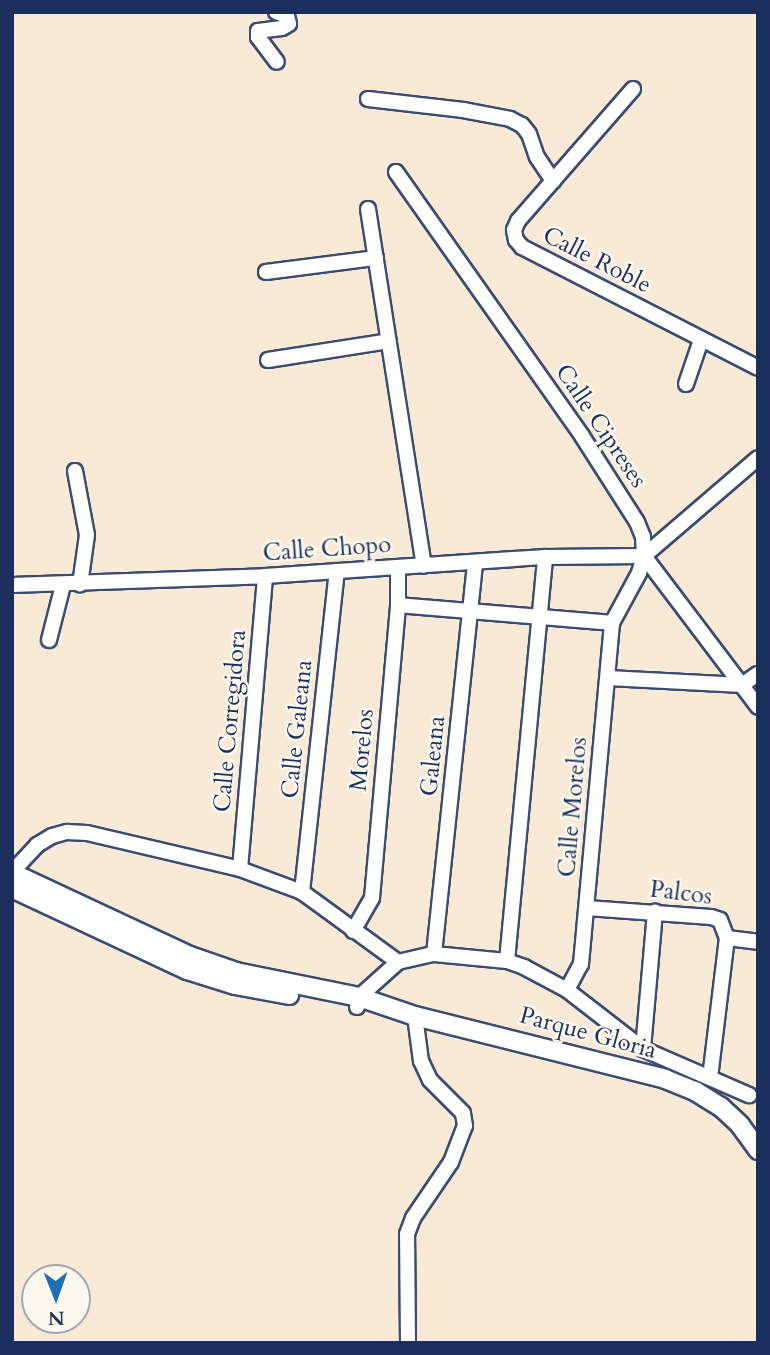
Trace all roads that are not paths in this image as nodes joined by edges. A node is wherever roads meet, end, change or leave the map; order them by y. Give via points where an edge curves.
1 (276, 12) edge
2 (277, 62) dead end
3 (633, 89) dead end
4 (368, 100) dead end
5 (396, 172) dead end
6 (553, 181) junction
7 (368, 209) dead end
8 (376, 258) junction
9 (266, 272) dead end
10 (701, 340) junction
11 (389, 341) junction
12 (268, 360) dead end
13 (758, 368) edge
14 (686, 384) dead end
15 (757, 459) edge
16 (75, 471) dead end
17 (644, 556) junction
18 (545, 557) junction
19 (475, 562) junction
20 (424, 566) junction
21 (398, 567) junction
22 (338, 571) junction
23 (265, 576) junction
24 (12, 585) edge
25 (63, 585) junction
26 (80, 585) junction
27 (398, 605) junction
28 (471, 611) junction
29 (541, 617) junction
30 (612, 623) junction
31 (49, 640) dead end
32 (758, 674) edge
33 (608, 678) junction
34 (742, 685) junction
35 (758, 707) edge
36 (18, 854) edge
37 (240, 869) junction
38 (12, 873) edge
39 (12, 888) edge
40 (303, 892) junction
41 (587, 908) junction
42 (655, 912) junction
43 (353, 931) junction
44 (727, 938) junction
45 (758, 942) edge
46 (435, 954) junction
47 (507, 961) junction
48 (398, 962) junction
49 (567, 990) junction
50 (358, 1002) junction
51 (415, 1016) junction
52 (643, 1049) junction
53 (710, 1079) junction
54 (753, 1094) edge
55 (720, 1107) junction
56 (758, 1150) edge
57 (408, 1343) edge

1 - 2 street via 287,16 289,24 258,31 258,37
3 - 6 street, Calle Roble
4 - 6 street via 510,119 529,134
5 - 17 street, Calle Cipreses via 582,436 637,522
6 - 10 street, Calle Roble via 518,221 514,230 522,247
7 - 8 street
8 - 9 street
8 - 11 street
10 - 13 street, Calle Roble
10 - 14 street
11 - 12 street
11 - 20 street
15 - 17 street
16 - 26 street via 87,535
17 - 18 street, Calle Chopo
17 - 30 street, Calle Morelos
17 - 34 street, Calle Cipreses
18 - 19 street, Calle Chopo
18 - 29 street
19 - 20 street, Calle Chopo
19 - 28 street, Galeana
20 - 21 street, Calle Chopo
21 - 22 street, Calle Chopo
21 - 27 street, Morelos
22 - 23 street, Calle Chopo
22 - 40 street, Calle Galeana
23 - 26 street, Calle Chopo
23 - 37 street, Calle Corregidora
24 - 25 street, Calle Chopo
25 - 26 street, Calle Chopo
25 - 31 street
27 - 28 street
27 - 43 street, Morelos via 372,898
28 - 29 street
28 - 46 street, Galeana
29 - 30 street
29 - 47 street, Calle Morelos
30 - 33 street, Calle Morelos
32 - 34 street
33 - 34 street
33 - 41 street, Calle Morelos
34 - 35 street, Calle Cipreses
36 - 37 street via 52,836 87,833
36 - 38 street
37 - 40 street
38 - 50 main road, Parque Gloria via 190,956
39 - 50 main road, Parque Gloria via 187,970 235,985
40 - 43 street
41 - 42 street, Palcos
41 - 49 street, Calle Morelos via 580,964
42 - 44 street, Palcos via 711,916 720,920
42 - 52 street
43 - 48 street
44 - 45 street, Palcos
44 - 53 street
46 - 47 street
46 - 48 street
47 - 49 street
48 - 50 street
49 - 52 street
50 - 51 main road, Parque Gloria
51 - 55 main road, Parque Gloria via 665,1079
51 - 57 street via 421,1061 430,1080 463,1112 465,1126 451,1162 407,1234
52 - 53 street
53 - 54 street
54 - 55 street
55 - 56 main road, Parque Gloria

